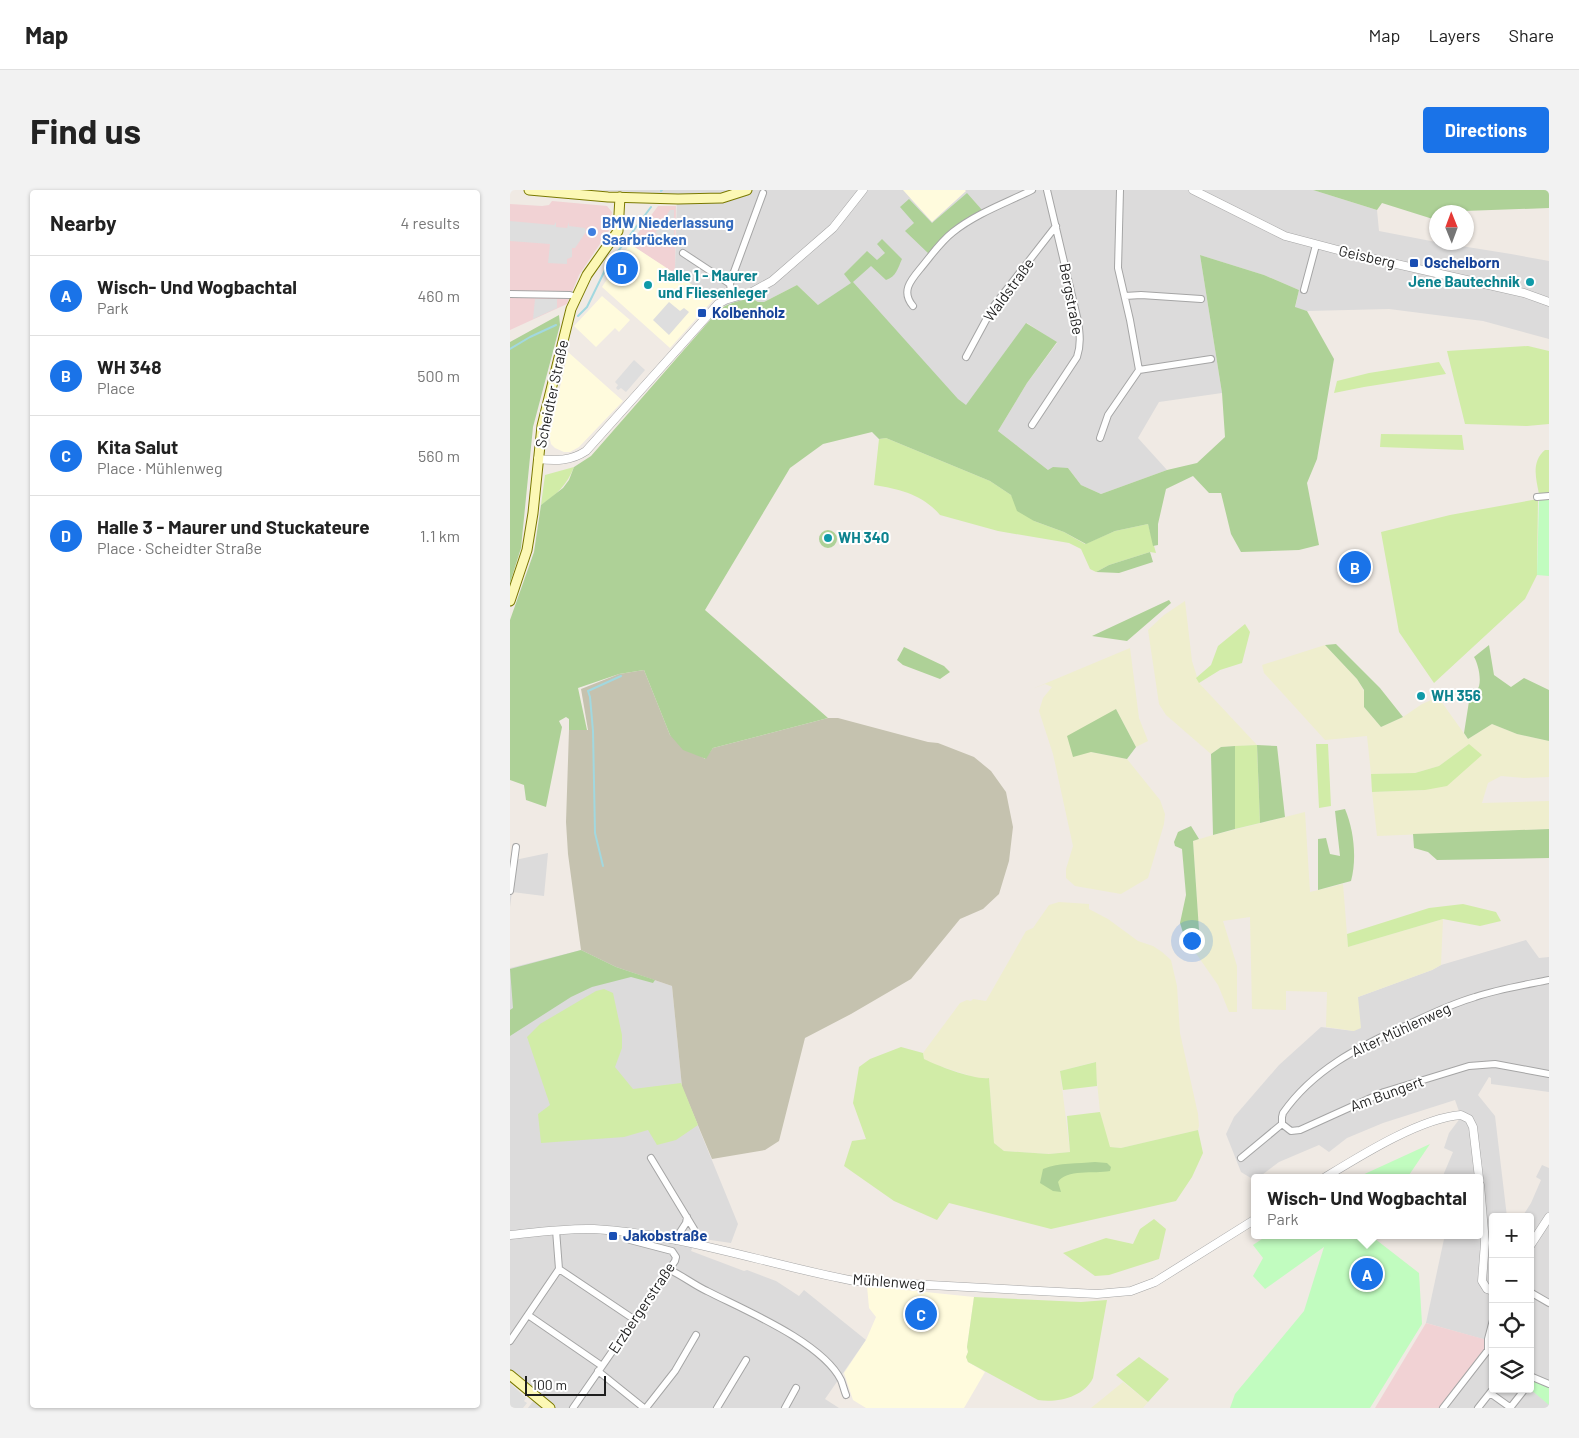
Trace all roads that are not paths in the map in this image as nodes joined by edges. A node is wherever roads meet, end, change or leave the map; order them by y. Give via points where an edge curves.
1 (529, 190) edge
2 (747, 190) edge
3 (863, 190) edge
4 (1032, 190) edge
5 (1047, 190) edge
6 (1120, 190) edge
7 (1193, 190) edge
8 (763, 193) dead end
9 (620, 194) edge
10 (1056, 226) junction
11 (1316, 245) junction
12 (684, 253) dead end
13 (730, 284) junction
14 (1304, 290) dead end
15 (510, 294) edge
16 (1125, 296) junction
17 (576, 297) junction
18 (732, 298) junction
19 (1201, 299) dead end
20 (1549, 302) edge
21 (913, 306) dead end
22 (966, 357) dead end
23 (1211, 359) dead end
24 (1139, 370) junction
25 (1032, 426) dead end
26 (1100, 438) dead end
27 (538, 459) junction
28 (1549, 496) edge
29 (1537, 497) dead end
30 (510, 601) edge
31 (516, 847) dead end
32 (510, 891) edge
33 (1549, 980) edge
34 (1549, 1074) edge
35 (1282, 1124) junction
36 (651, 1158) dead end
37 (1241, 1158) dead end
38 (1331, 1174) edge
39 (1479, 1174) edge
40 (687, 1217) junction
41 (1549, 1217) edge
42 (1483, 1220) edge
43 (1251, 1222) edge
44 (556, 1230) junction
45 (694, 1230) dead end
46 (628, 1233) junction
47 (510, 1234) edge
48 (676, 1240) junction
49 (1534, 1240) edge
50 (559, 1269) junction
51 (670, 1270) junction
52 (1489, 1290) edge
53 (1534, 1294) edge
54 (1549, 1303) edge
55 (528, 1315) junction
56 (635, 1320) junction
57 (696, 1335) dead end
58 (510, 1340) edge
59 (1489, 1354) edge
60 (746, 1360) dead end
61 (600, 1369) junction
62 (510, 1375) edge
63 (1534, 1378) edge
64 (1549, 1384) edge
65 (796, 1388) dead end
66 (1489, 1393) edge
67 (1493, 1393) edge
68 (1522, 1393) edge
69 (846, 1395) dead end
70 (550, 1408) edge
71 (573, 1408) edge
72 (645, 1408) edge
73 (717, 1408) edge
74 (785, 1408) edge
75 (1443, 1408) edge
76 (1478, 1408) edge
77 (1511, 1408) edge

1 - 9 main road
2 - 9 main road via 722,198 673,199
3 - 18 street via 833,228 772,281
4 - 21 street via 978,216 946,238 912,278 906,294
5 - 10 street, Bergstraße
6 - 16 street via 1118,261
7 - 11 street, Geisberg via 1285,236
8 - 13 street
9 - 17 main road, Scheidter Straße via 618,231 587,275
10 - 22 street, Waldstraße via 993,307
10 - 25 street, Bergstraße via 1078,322 1080,348
11 - 14 street
11 - 20 street, Geisberg via 1524,293
12 - 13 street
13 - 18 street
15 - 17 street
16 - 19 street
16 - 24 street
17 - 27 main road, Scheidter Straße via 545,409
18 - 27 street via 718,304 586,451 566,460
23 - 24 street
24 - 26 street via 1108,415
27 - 30 main road, Scheidter Straße via 527,550
28 - 29 street
31 - 32 street
33 - 35 street, Alter Mühlenweg via 1474,997 1373,1040 1317,1076 1288,1107
34 - 35 street, Am Bungert via 1490,1064 1469,1066 1384,1092 1300,1130 1292,1131
35 - 37 street
36 - 40 street
38 - 39 street via 1394,1138 1434,1120 1461,1115 1469,1119 1473,1127
40 - 45 street
40 - 48 street
41 - 49 street
42 - 52 street via 1482,1281
43 - 48 street, Mühlenweg via 1155,1282 1131,1291 1097,1294 856,1281
44 - 46 street, Mühlenweg
44 - 47 street, Mühlenweg
44 - 50 street
46 - 48 street, Mühlenweg
46 - 51 street, Erzbergerstraße via 630,1240 672,1251 676,1257
50 - 55 street
50 - 56 street
51 - 56 street, Erzbergerstraße
51 - 69 street via 803,1342 832,1368
53 - 54 street
55 - 58 street
55 - 61 street
56 - 61 street, Erzbergerstraße
57 - 72 street via 675,1371
59 - 75 street
60 - 73 street
61 - 71 street, Erzbergerstraße
61 - 72 street
62 - 70 main road
63 - 64 street
65 - 74 street
66 - 76 street
67 - 77 street
68 - 77 street

